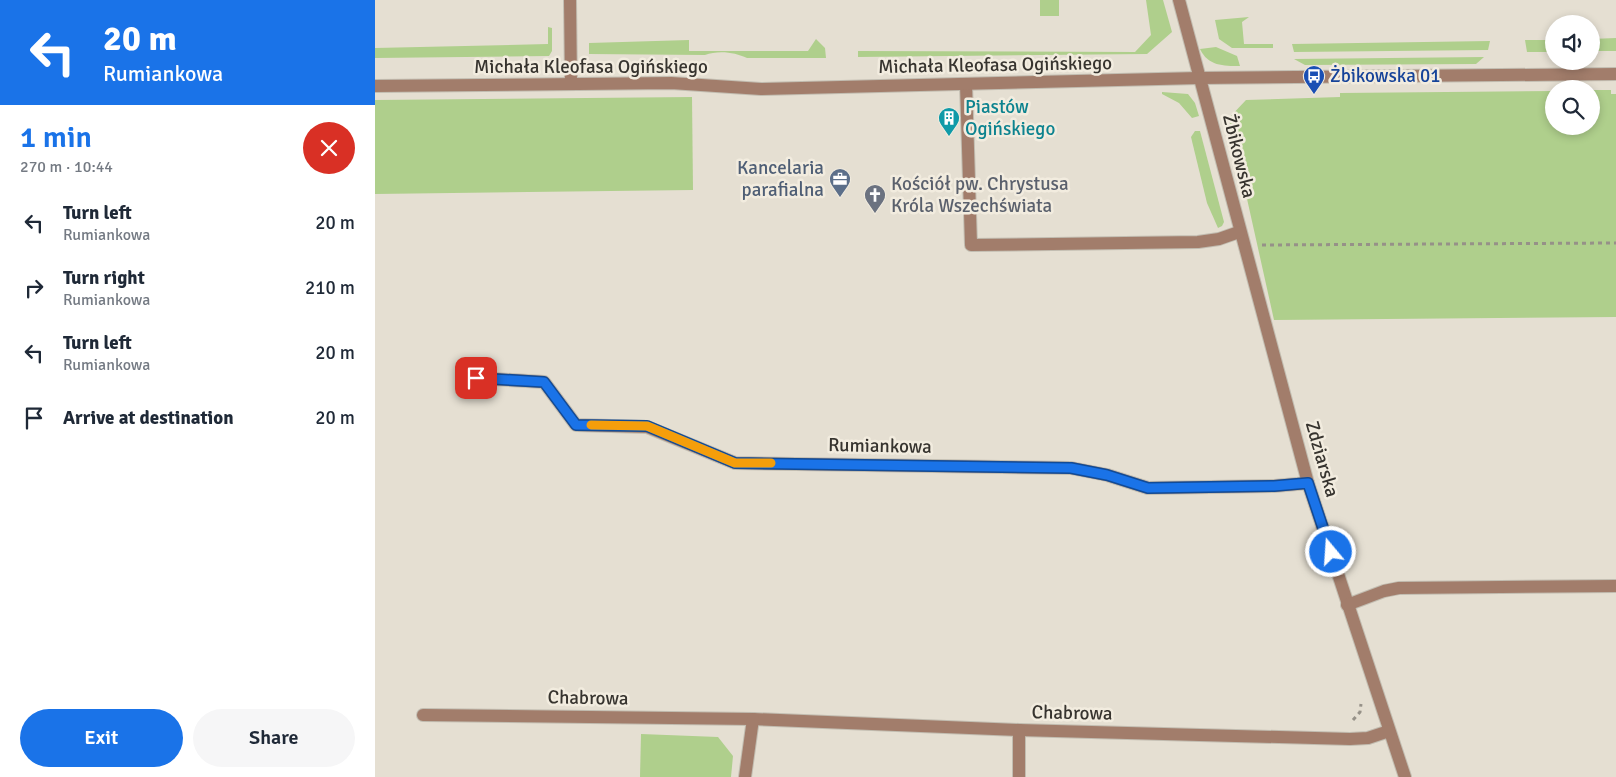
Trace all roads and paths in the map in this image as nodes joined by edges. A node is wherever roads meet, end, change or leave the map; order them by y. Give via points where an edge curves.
1 (570, 0) edge
2 (1179, 0) edge
3 (1616, 74) edge
4 (1199, 78) junction
5 (571, 84) junction
6 (966, 84) junction
7 (375, 86) edge
8 (1239, 232) junction
9 (1616, 243) edge
10 (1257, 245) dead end
11 (1264, 320) joint
12 (476, 378) dead end
13 (1308, 483) junction
14 (1616, 586) edge
15 (1347, 604) junction
16 (423, 715) dead end
17 (753, 719) junction
18 (1019, 730) junction
19 (1389, 731) junction
20 (745, 777) edge
21 (1019, 777) edge
22 (1405, 777) edge

1 - 5 street
2 - 4 street, Żbikowska
3 - 4 street, Michała Kleofasa Ogińskiego
4 - 6 street, Michała Kleofasa Ogińskiego
4 - 8 street, Żbikowska
5 - 6 street, Michała Kleofasa Ogińskiego via 671,83 761,88
5 - 7 street, Michała Kleofasa Ogińskiego
6 - 8 street via 971,245 1199,242
8 - 11 street, Żbikowska
9 - 10 path
11 - 13 street, Zdziarska
12 - 13 street, Rumiankowa via 544,382 576,425 647,426 735,463 1071,468 1148,488
13 - 15 street, Zdziarska
14 - 15 street via 1399,588
15 - 19 street, Zdziarska
16 - 17 street, Chabrowa
17 - 18 street, Chabrowa
17 - 20 street
18 - 19 street, Chabrowa via 1363,739
18 - 21 street
19 - 22 street, Zdziarska

